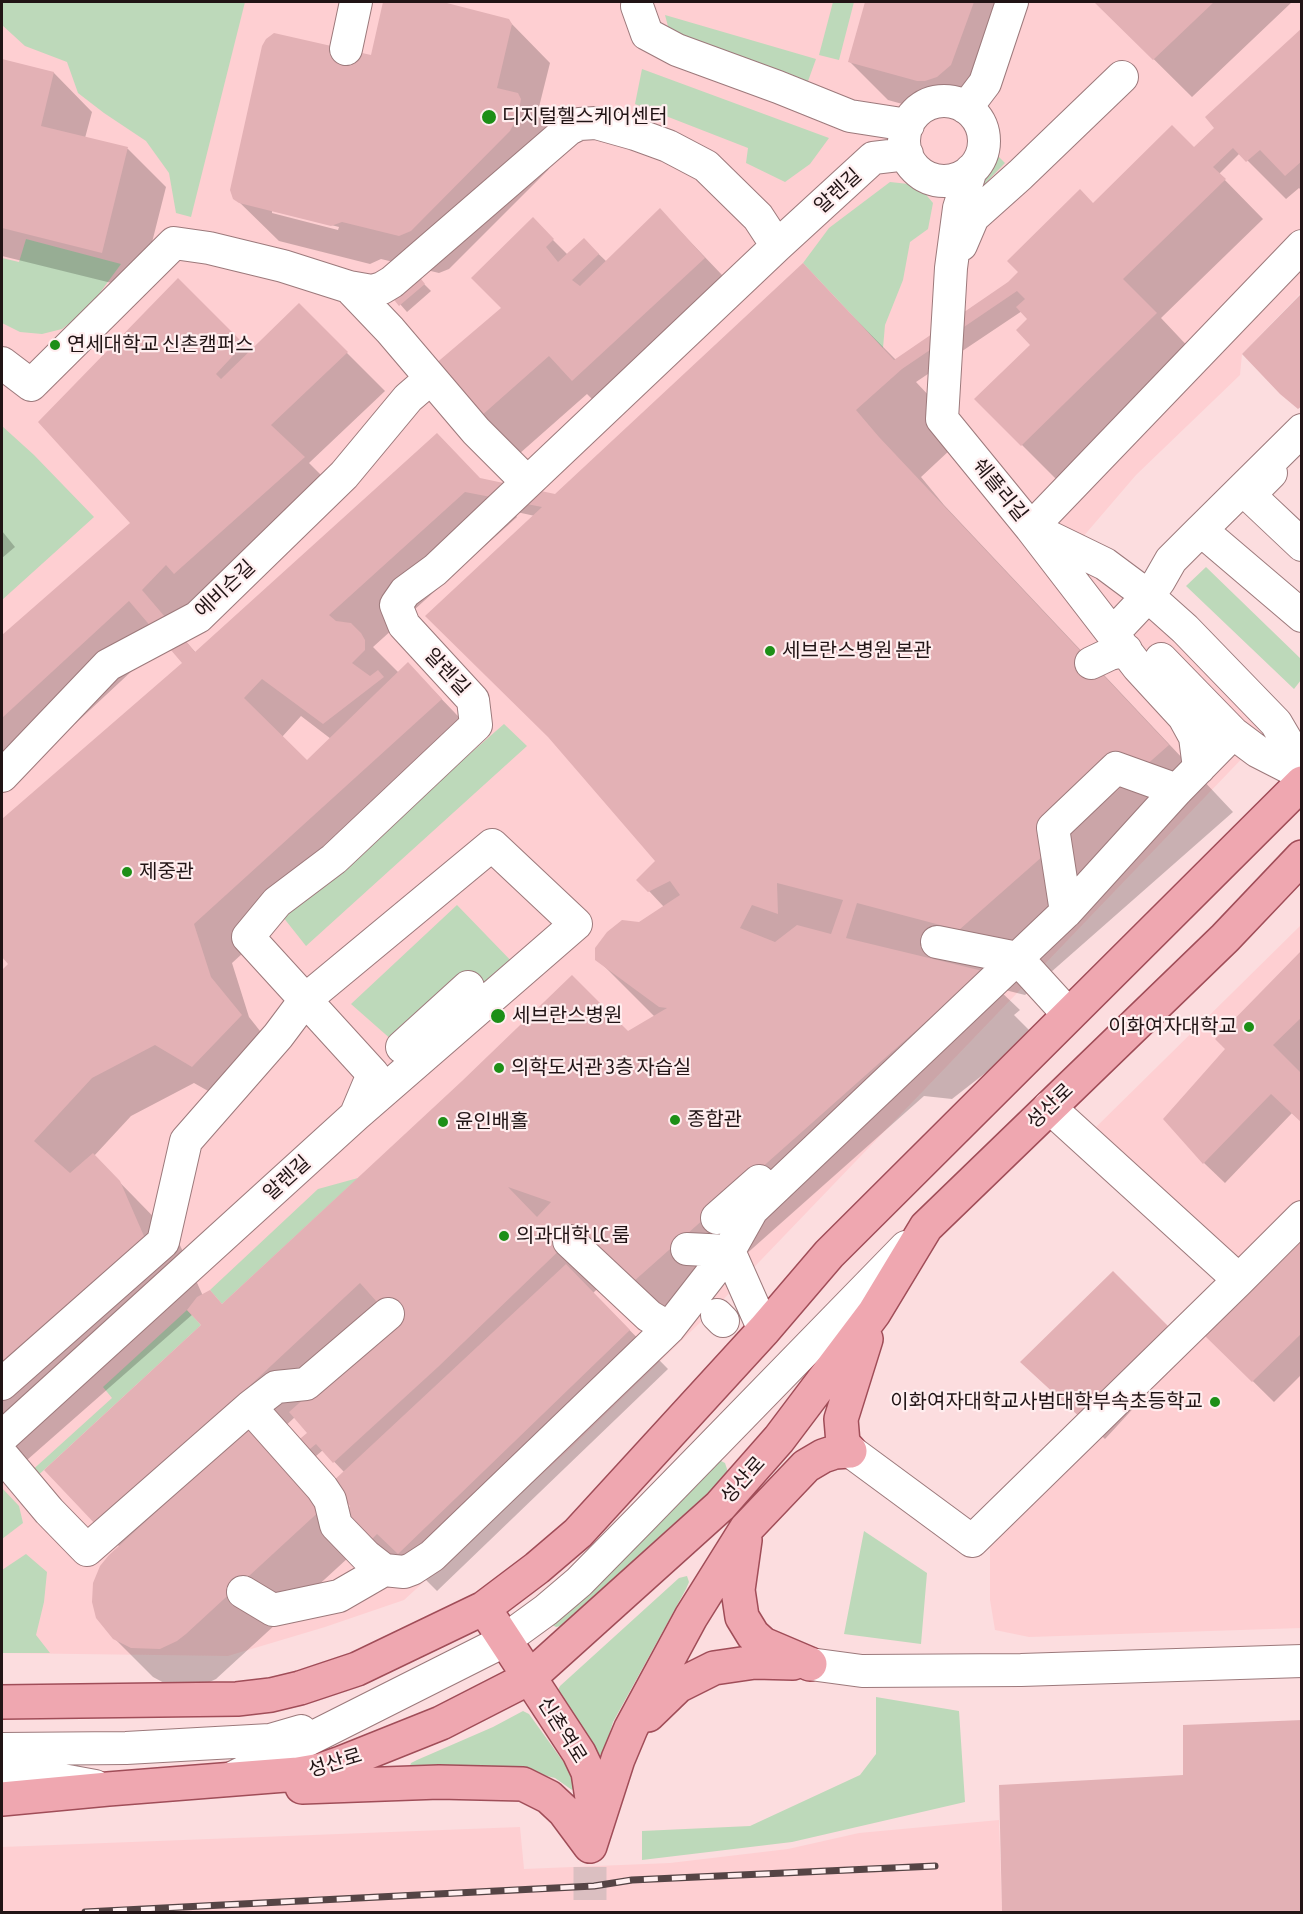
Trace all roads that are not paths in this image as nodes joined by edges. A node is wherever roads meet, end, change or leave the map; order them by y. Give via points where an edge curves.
1 (356, 2) edge
2 (1012, 2) edge
3 (632, 3) edge
4 (346, 50) dead end
5 (1122, 77) dead end
6 (974, 117) junction
7 (907, 140) junction
8 (972, 170) junction
9 (1020, 175) junction
10 (777, 246) junction
11 (1302, 246) edge
12 (951, 268) junction
13 (349, 287) junction
14 (2, 363) edge
15 (430, 379) junction
16 (1302, 429) edge
17 (1302, 443) edge
18 (527, 482) junction
19 (1031, 528) junction
20 (1202, 530) junction
21 (1302, 545) edge
22 (1148, 596) junction
23 (1302, 616) edge
24 (1120, 641) junction
25 (1161, 659) dead end
26 (1090, 663) dead end
27 (1233, 733) junction
28 (1302, 767) edge
29 (1199, 768) junction
30 (1302, 774) edge
31 (2, 776) edge
32 (1302, 783) edge
33 (1177, 790) junction
34 (1302, 857) edge
35 (1066, 912) junction
36 (937, 942) dead end
37 (1017, 958) junction
38 (983, 979) dead end
39 (468, 987) dead end
40 (305, 1000) junction
41 (1069, 1015) junction
42 (372, 1074) junction
43 (1049, 1107) junction
44 (356, 1115) junction
45 (1302, 1216) edge
46 (717, 1218) dead end
47 (926, 1227) junction
48 (569, 1241) dead end
49 (687, 1249) dead end
50 (729, 1251) junction
51 (1239, 1280) junction
52 (874, 1312) junction
53 (388, 1314) dead end
54 (669, 1328) junction
55 (765, 1330) junction
56 (2, 1384) edge
57 (250, 1407) junction
58 (2, 1437) edge
59 (779, 1439) junction
60 (850, 1451) junction
61 (2, 1455) edge
62 (746, 1529) junction
63 (384, 1570) junction
64 (243, 1592) dead end
65 (484, 1608) junction
66 (505, 1640) junction
67 (1302, 1661) edge
68 (810, 1664) junction
69 (529, 1678) junction
70 (2, 1702) edge
71 (631, 1728) junction
72 (2, 1749) edge
73 (2, 1769) edge
74 (229, 1780) junction
75 (180, 1784) junction
76 (108, 1789) junction
77 (2, 1799) edge
78 (590, 1856) junction

1 - 4 street
2 - 6 street
3 - 7 street via 647,34 677,50
5 - 9 street
6 - 7 street via 951,102 926,106 915,114
6 - 8 street via 984,138 984,150
6 - 9 street
7 - 8 street via 913,166 923,174 948,181
7 - 10 street, 알렌길 via 873,158
8 - 12 street, 쉐플리길 via 959,208
9 - 12 street via 973,217
10 - 13 street via 758,218 706,166 635,134 596,123 579,124 392,282 372,291
10 - 18 street, 알렌길
11 - 19 street
12 - 19 street, 쉐플리길 via 942,418
13 - 14 street via 283,266 174,243 31,385
13 - 15 street
15 - 18 street
15 - 31 street, 에비슨길 via 408,398 344,475 198,617 108,665
16 - 20 street
17 - 21 street via 1250,495
18 - 40 street, 알렌길 via 435,570 405,592 396,605 404,625 473,700 476,725 334,859 277,902 248,937
19 - 22 street, 쉐플리길 via 1105,564
19 - 24 street
20 - 22 street via 1171,560
20 - 23 street
22 - 24 street
22 - 28 street, 쉐플리길 via 1276,723
24 - 26 street via 1110,654
24 - 29 street via 1184,717 1195,736
25 - 27 street
27 - 29 street
27 - 30 street via 1257,751
29 - 33 street
32 - 41 main road
33 - 35 street
33 - 35 street via 1116,768 1053,828
34 - 43 main road, 성산로 via 1217,946
35 - 37 street
36 - 37 street
37 - 41 street
37 - 50 street via 752,1210
38 - 46 street via 836,1106
39 - 42 street
40 - 42 street
40 - 44 street, 알렌길 via 492,845 576,924
40 - 56 street via 186,1141 163,1242
41 - 55 main road via 829,1254
42 - 44 street
43 - 47 main road, 성산로
43 - 51 street
44 - 58 street, 알렌길
45 - 51 street
47 - 52 main road, 성산로
47 - 66 street via 579,1582
48 - 54 street via 650,1316
49 - 50 street
50 - 54 street
50 - 55 street
51 - 60 street via 972,1541
52 - 59 main road, 성산로
52 - 60 main road via 841,1419 843,1443
53 - 57 street via 306,1384 276,1388
54 - 63 street via 432,1556 404,1572
55 - 65 main road via 578,1533
57 - 61 street via 94,1558
57 - 63 street via 322,1488 330,1500 336,1525
59 - 62 main road
59 - 69 main road, 성산로 via 720,1506
60 - 62 main road via 823,1456 806,1466
62 - 68 main road via 738,1590 742,1617 762,1644
62 - 71 main road via 691,1617
63 - 64 street via 339,1596 273,1610
65 - 66 main road, 신촌역로
65 - 70 main road via 357,1669 271,1695 237,1699
65 - 72 street via 430,1659 400,1680 371,1699 306,1730 270,1740 126,1748
66 - 69 main road, 신촌역로
66 - 74 street
67 - 68 street via 862,1671
68 - 71 main road via 755,1662 714,1668 678,1686
69 - 74 main road, 성산로 via 441,1723 341,1763 298,1774
69 - 78 main road, 신촌역로 via 588,1772 593,1805
71 - 78 main road
73 - 76 street
74 - 75 main road, 성산로
75 - 76 main road, 성산로
75 - 78 main road via 523,1784 549,1797 564,1811
76 - 77 main road, 성산로

